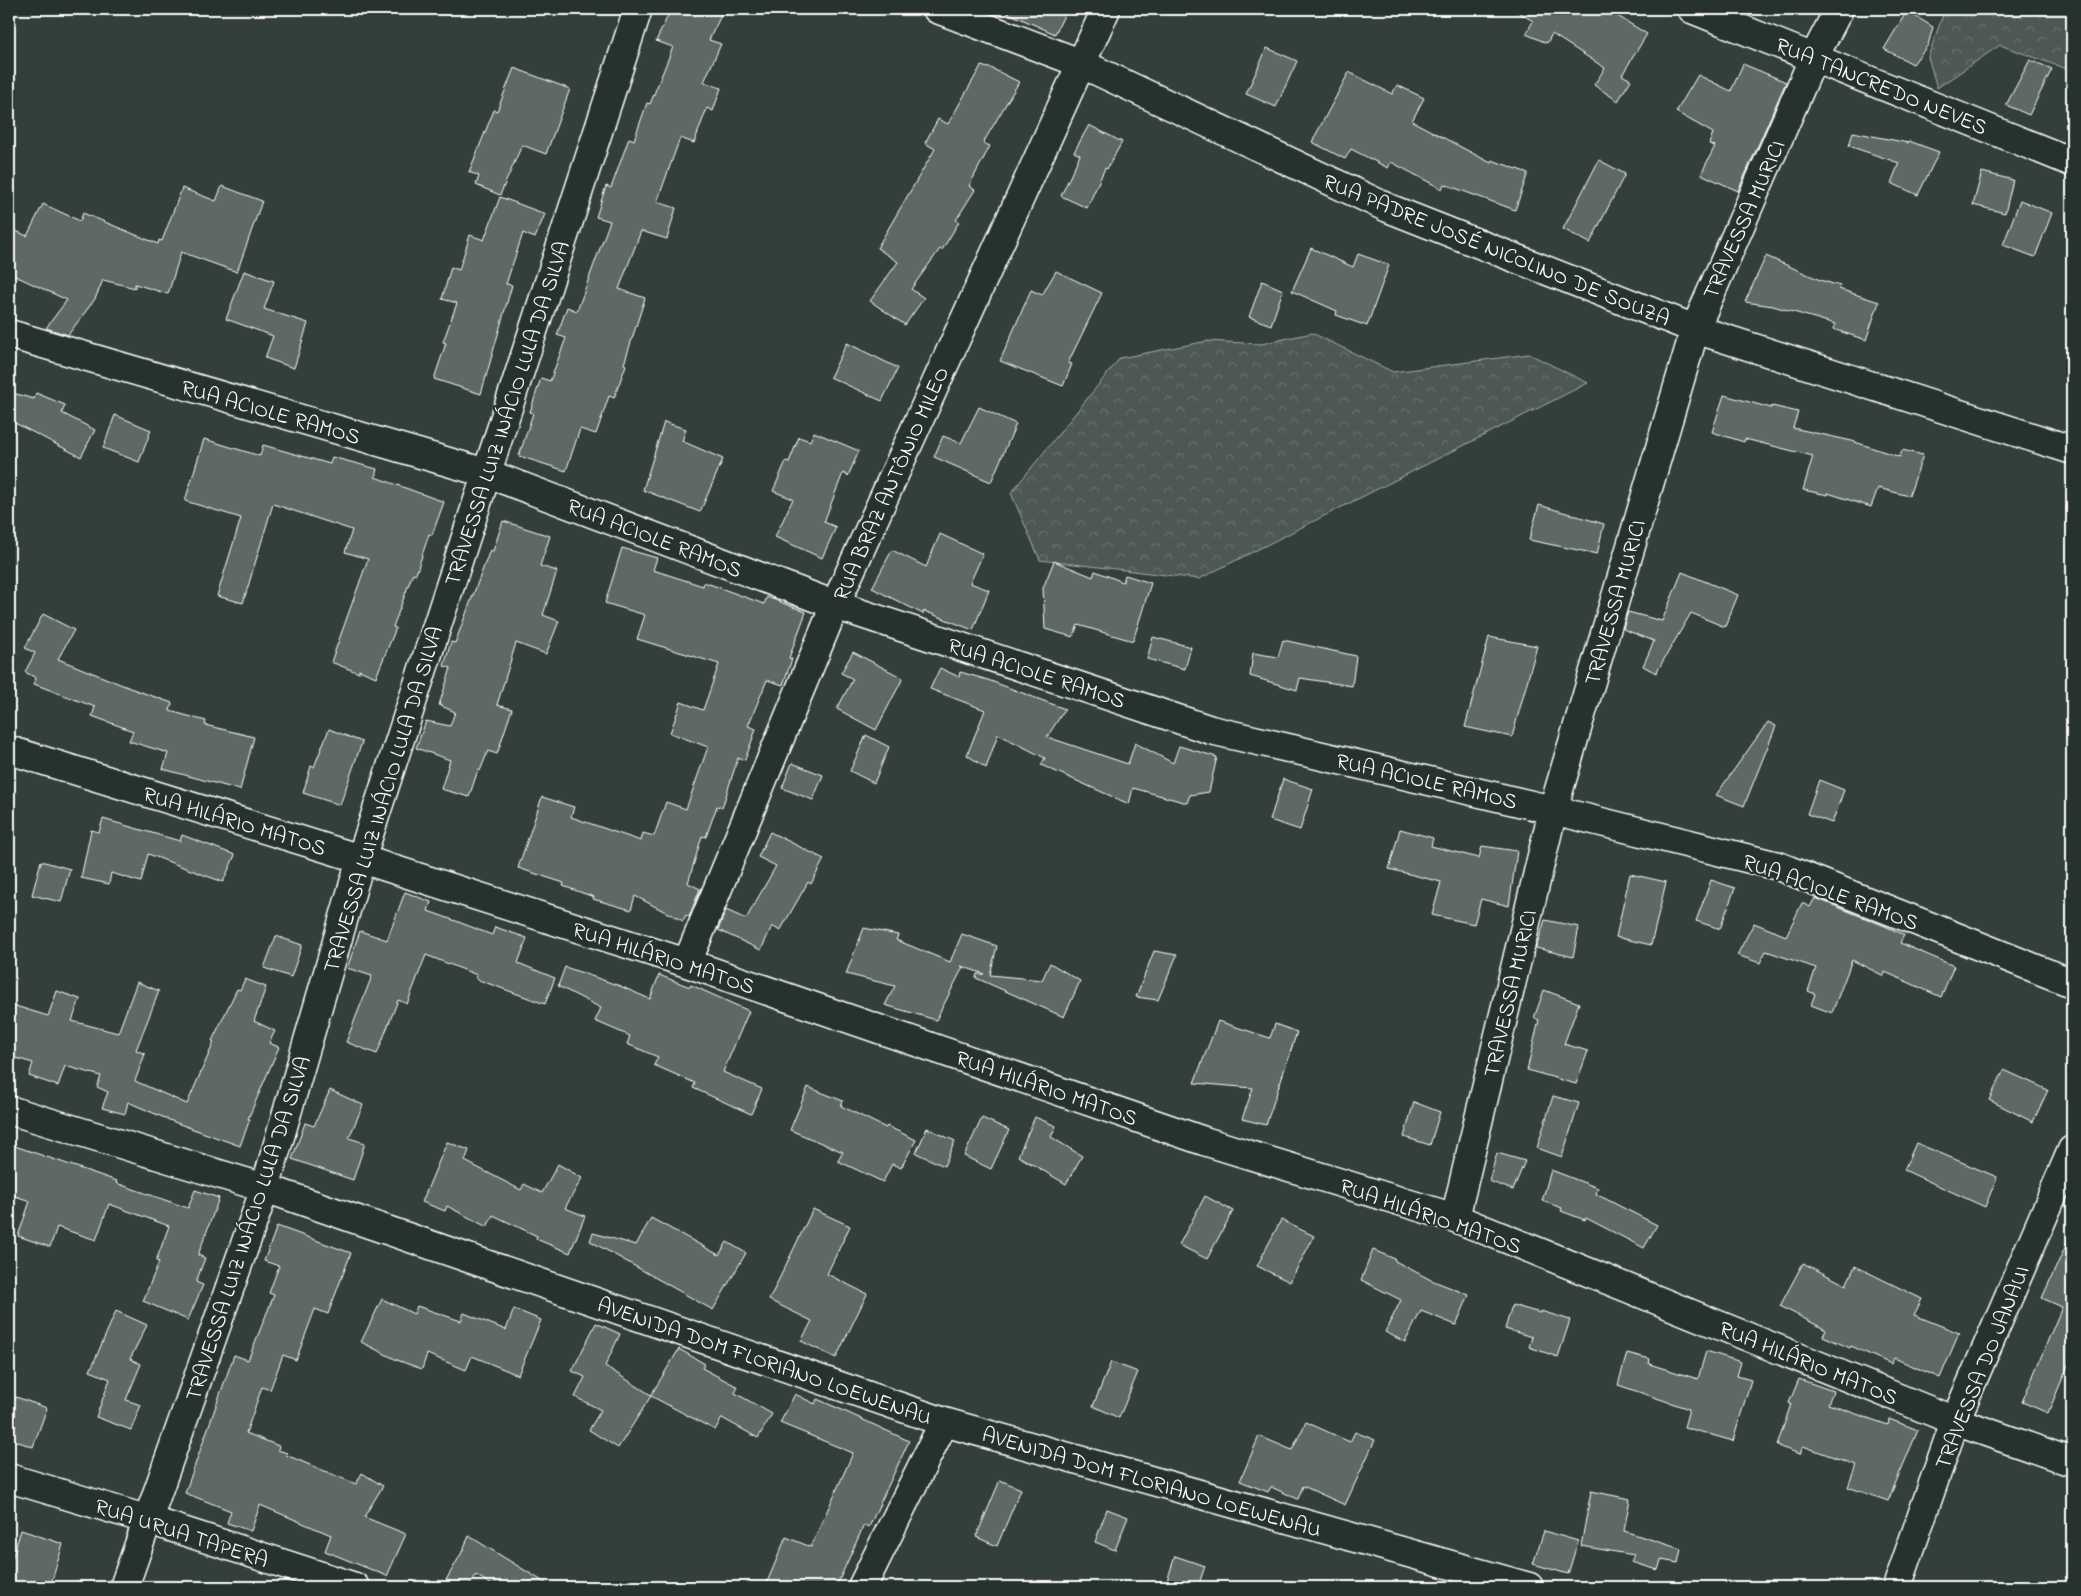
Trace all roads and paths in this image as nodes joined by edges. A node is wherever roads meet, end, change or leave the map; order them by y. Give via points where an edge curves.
1 (638, 9) edge
2 (937, 9) edge
3 (1106, 9) edge
4 (1692, 9) edge
5 (1839, 9) edge
6 (1814, 57) junction
7 (1080, 63) junction
8 (2072, 162) edge
9 (1695, 329) junction
10 (9, 334) edge
11 (2072, 450) edge
12 (486, 473) junction
13 (835, 605) junction
14 (9, 750) edge
15 (1553, 810) junction
16 (361, 859) junction
17 (687, 963) junction
18 (2072, 983) edge
19 (9, 1110) edge
20 (2072, 1150) edge
21 (265, 1188) junction
22 (1455, 1218) junction
23 (1955, 1421) junction
24 (944, 1422) junction
25 (2072, 1462) edge
26 (9, 1478) edge
27 (149, 1520) junction
28 (124, 1587) edge
29 (355, 1587) edge
30 (862, 1587) edge
31 (1529, 1587) edge
32 (1897, 1587) edge

1 - 12 street, TRAVESSA LUIZ INÁCIO LULA DA SILVA
2 - 7 street, RUA PADRE JOSÉ NICOLINO DE SOUZA
3 - 7 street, RUA BRAZ ANTÔNIO MILEO
4 - 6 street, RUA TANCREDO NEVES
5 - 6 street, TRAVESSA MURICI
6 - 8 street, RUA TANCREDO NEVES
6 - 9 street, TRAVESSA MURICI
7 - 9 street, RUA PADRE JOSÉ NICOLINO DE SOUZA via 1388,208
7 - 13 street, RUA BRAZ ANTÔNIO MILEO
9 - 11 street, RUA PADRE JOSÉ NICOLINO DE SOUZA
9 - 15 street, TRAVESSA MURICI
10 - 12 street, RUA ACIOLE RAMOS
12 - 13 street, RUA ACIOLE RAMOS
12 - 16 street, TRAVESSA LUIZ INÁCIO LULA DA SILVA
13 - 15 street, RUA ACIOLE RAMOS via 1211,730
13 - 17 street, RUA BRAZ ANTÔNIO MILEO
14 - 16 street, RUA HILÁRIO MATOS
15 - 18 street, RUA ACIOLE RAMOS via 1778,866
15 - 22 street, TRAVESSA MURICI
16 - 17 street, RUA HILÁRIO MATOS
16 - 21 street, TRAVESSA LUIZ INÁCIO LULA DA SILVA
17 - 22 street, RUA HILÁRIO MATOS via 1194,1138
19 - 21 street, AVENIDA DOM FLORIANO LOEWENAU
20 - 23 street, TRAVESSA DO JANAUI
21 - 24 street, AVENIDA DOM FLORIANO LOEWENAU
21 - 27 street, TRAVESSA LUIZ INÁCIO LULA DA SILVA
22 - 23 street, RUA HILÁRIO MATOS
23 - 25 street, RUA HILÁRIO MATOS
23 - 32 street, TRAVESSA DO JANAUI
24 - 30 street
24 - 31 street, AVENIDA DOM FLORIANO LOEWENAU
26 - 27 street, RUA URUA TAPERA
27 - 28 street, TRAVESSA LUIZ INÁCIO LULA DA SILVA
27 - 29 street, RUA URUA TAPERA

